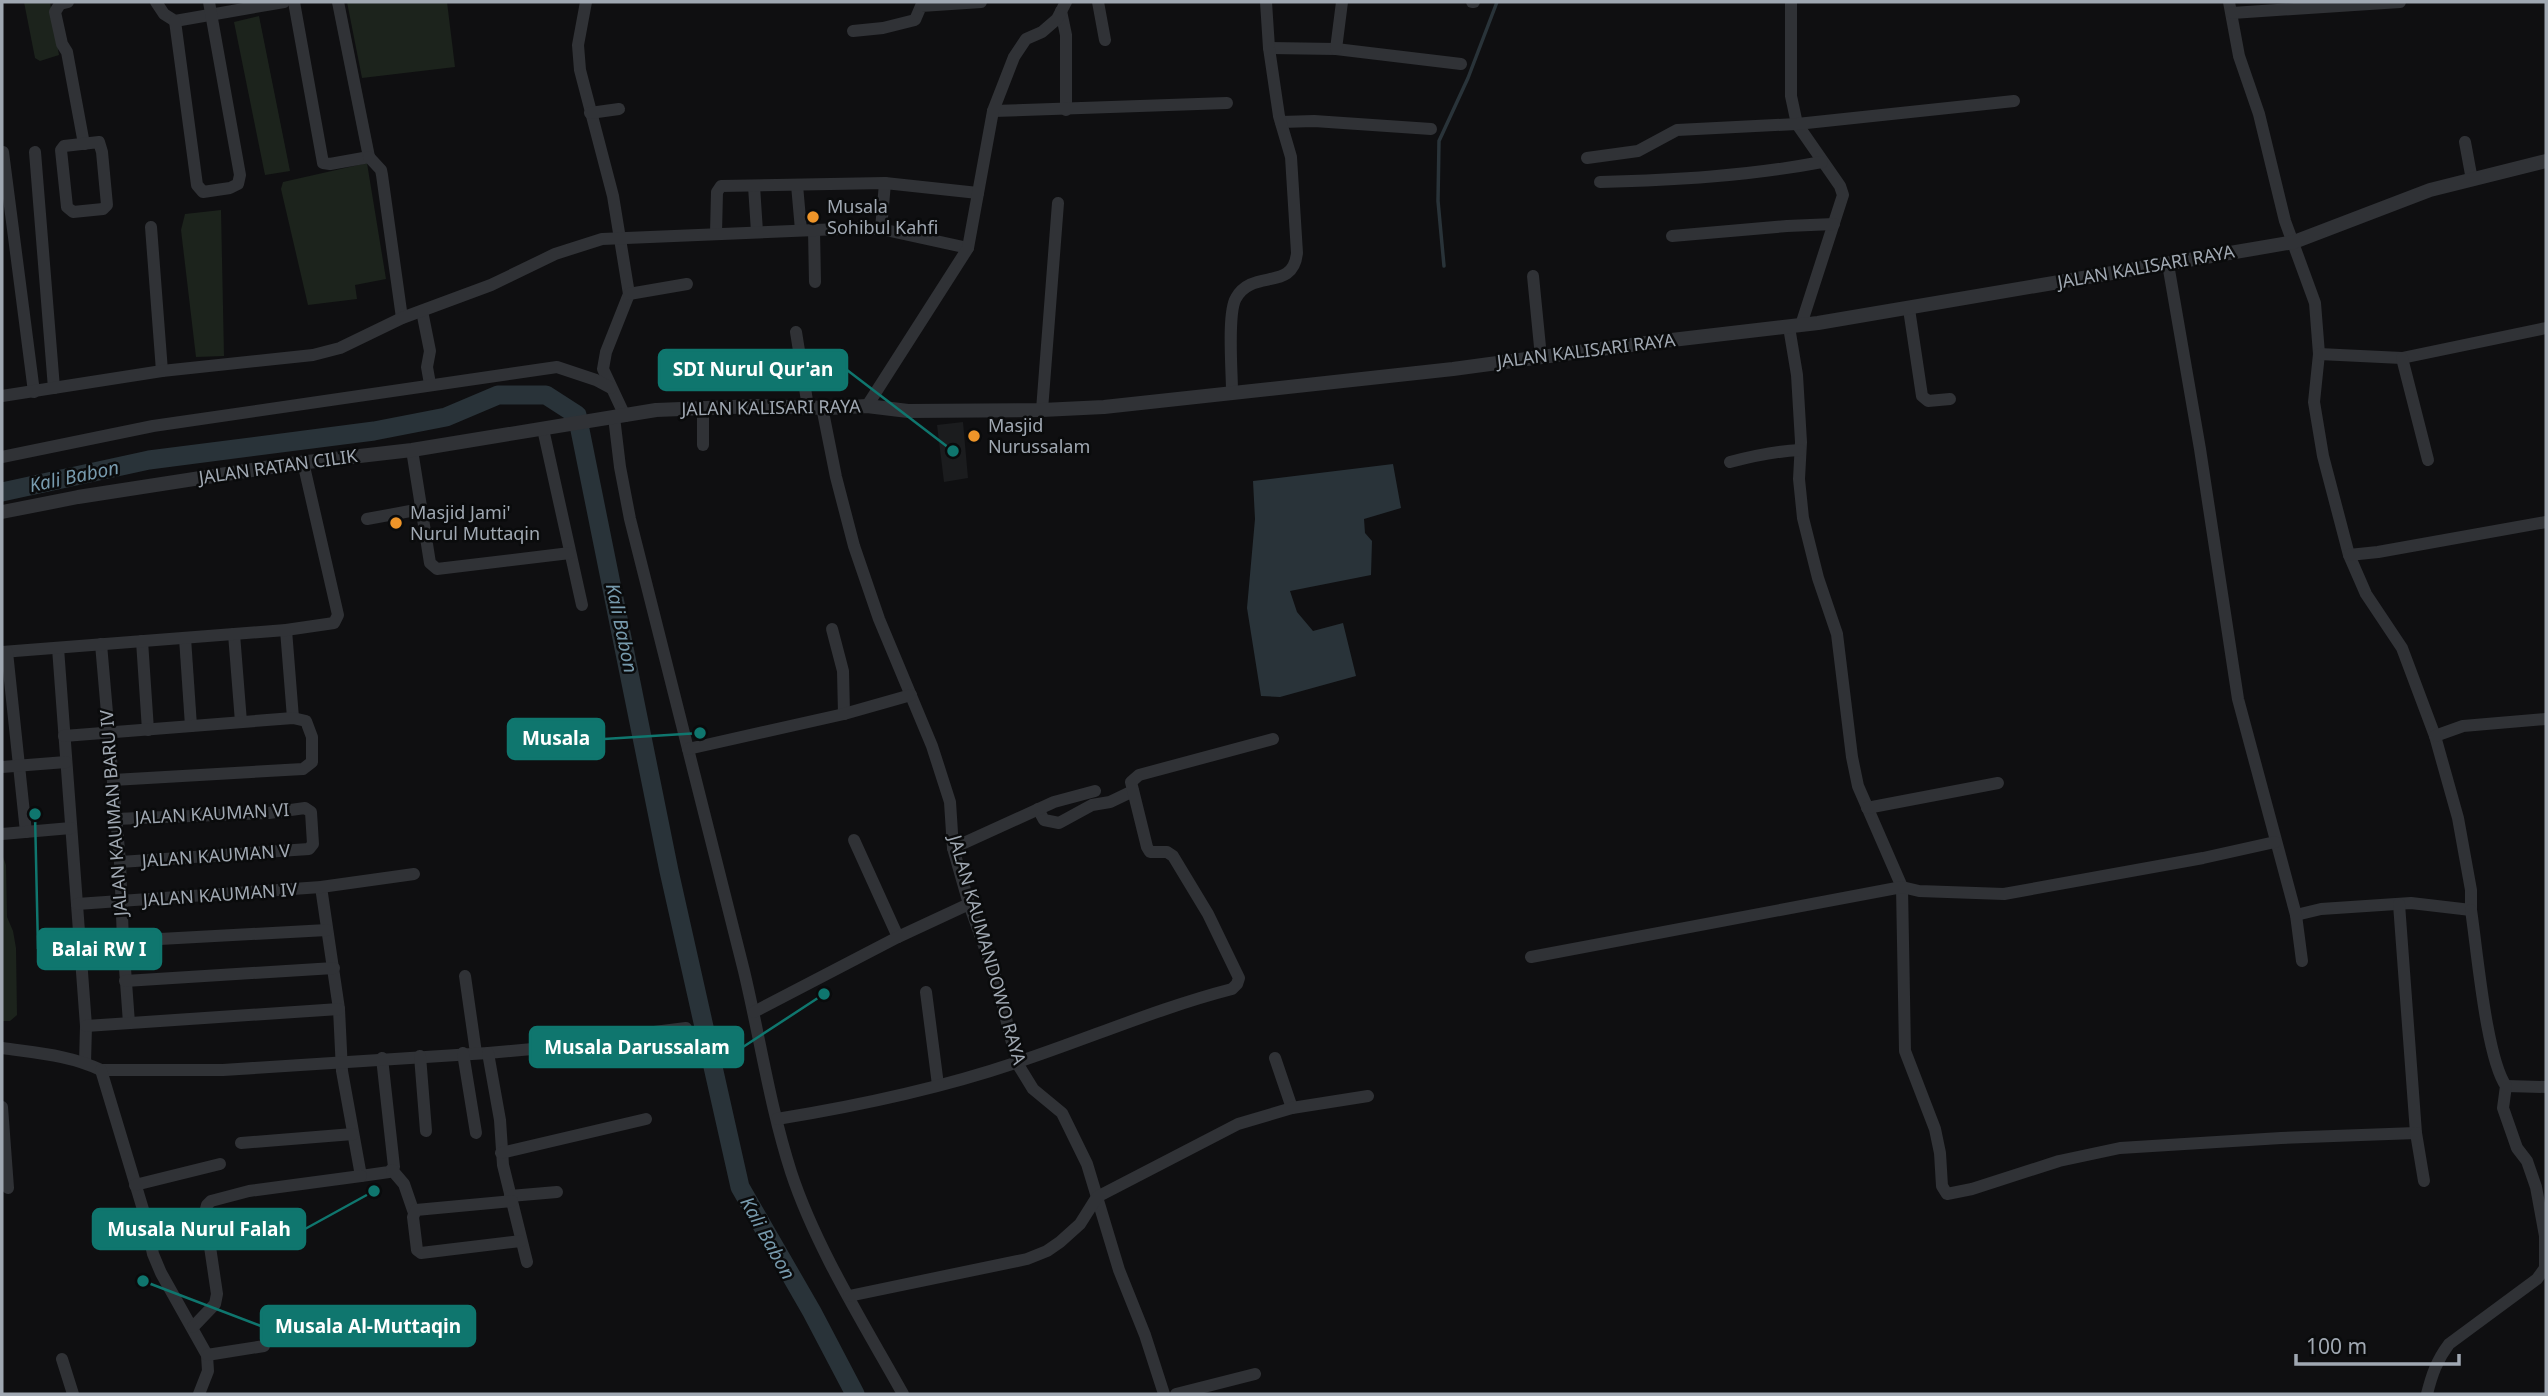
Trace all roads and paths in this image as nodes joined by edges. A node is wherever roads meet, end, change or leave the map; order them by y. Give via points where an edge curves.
1 (68, 2) edge
2 (156, 2) edge
3 (284, 2) edge
4 (294, 2) edge
5 (338, 2) edge
6 (586, 2) edge
7 (981, 2) edge
8 (1098, 2) edge
9 (1266, 2) edge
10 (1342, 2) edge
11 (1791, 2) edge
12 (2400, 2) edge
13 (1065, 4) edge
14 (251, 5) edge
15 (2230, 7) edge
16 (210, 8) edge
17 (175, 21) junction
18 (853, 31) dead end
19 (1105, 40) dead end
20 (1269, 48) junction
21 (1336, 49) junction
22 (1461, 64) dead end
23 (2014, 101) dead end
24 (1227, 103) dead end
25 (619, 109) dead end
26 (1066, 110) junction
27 (993, 111) junction
28 (590, 113) junction
29 (1281, 122) junction
30 (1797, 124) junction
31 (1431, 129) dead end
32 (2465, 142) dead end
33 (85, 144) junction
34 (3, 152) edge
35 (35, 152) dead end
36 (369, 157) junction
37 (1587, 158) dead end
38 (2546, 161) edge
39 (1822, 162) junction
40 (2472, 180) junction
41 (1600, 182) dead end
42 (885, 183) junction
43 (797, 185) junction
44 (754, 186) junction
45 (978, 194) junction
46 (1058, 204) dead end
47 (1834, 224) junction
48 (151, 228) dead end
49 (881, 229) junction
50 (807, 230) junction
51 (757, 232) junction
52 (716, 233) junction
53 (1672, 236) dead end
54 (620, 239) junction
55 (2294, 242) junction
56 (968, 248) junction
57 (2168, 264) junction
58 (1533, 276) dead end
59 (815, 282) dead end
60 (687, 284) dead end
61 (629, 294) junction
62 (1909, 309) junction
63 (422, 311) junction
64 (402, 318) junction
65 (1795, 326) junction
66 (2546, 328) edge
67 (796, 332) dead end
68 (2319, 354) junction
69 (1541, 357) junction
70 (2402, 358) junction
71 (162, 371) junction
72 (430, 384) junction
73 (54, 388) junction
74 (611, 388) junction
75 (34, 391) junction
76 (1232, 391) junction
77 (2, 392) edge
78 (1950, 399) dead end
79 (867, 406) junction
80 (702, 407) junction
81 (815, 407) junction
82 (1042, 410) junction
83 (616, 417) junction
84 (549, 428) junction
85 (703, 445) dead end
86 (412, 450) junction
87 (1800, 450) junction
88 (2, 457) edge
89 (2428, 460) dead end
90 (1730, 462) dead end
91 (303, 463) junction
92 (421, 509) junction
93 (2, 512) edge
94 (367, 519) dead end
95 (2546, 522) edge
96 (570, 552) junction
97 (2349, 555) junction
98 (582, 605) dead end
99 (832, 629) dead end
100 (286, 630) junction
101 (234, 634) junction
102 (185, 638) junction
103 (142, 641) junction
104 (101, 645) junction
105 (58, 648) junction
106 (4, 652) edge
107 (911, 695) junction
108 (844, 714) junction
109 (293, 718) junction
110 (2546, 719) edge
111 (241, 722) junction
112 (191, 726) junction
113 (148, 730) junction
114 (107, 733) junction
115 (64, 736) junction
116 (2435, 736) junction
117 (1273, 739) dead end
118 (688, 749) junction
119 (66, 762) junction
120 (19, 766) junction
121 (2, 767) edge
122 (113, 780) junction
123 (1998, 783) dead end
124 (1096, 791) dead end
125 (1133, 791) junction
126 (1867, 808) junction
127 (1038, 809) junction
128 (115, 819) junction
129 (71, 828) junction
130 (26, 832) junction
131 (2, 834) edge
132 (853, 840) dead end
133 (2275, 842) junction
134 (311, 848) joint
135 (953, 848) junction
136 (120, 862) junction
137 (414, 874) dead end
138 (321, 887) junction
139 (1902, 887) junction
140 (122, 902) junction
141 (77, 904) junction
142 (969, 904) junction
143 (2399, 904) junction
144 (2471, 910) junction
145 (2296, 915) junction
146 (327, 930) junction
147 (898, 937) junction
148 (122, 941) junction
149 (1531, 957) dead end
150 (2302, 961) dead end
151 (334, 968) junction
152 (465, 976) dead end
153 (125, 981) junction
154 (926, 992) dead end
155 (339, 1009) junction
156 (754, 1012) junction
157 (129, 1023) junction
158 (86, 1026) junction
159 (686, 1028) dead end
160 (2, 1048) edge
161 (476, 1053) junction
162 (420, 1056) junction
163 (382, 1058) junction
164 (1275, 1058) dead end
165 (85, 1063) junction
166 (341, 1063) junction
167 (1017, 1063) junction
168 (101, 1070) junction
169 (938, 1085) junction
170 (2505, 1086) junction
171 (2546, 1087) edge
172 (1368, 1096) dead end
173 (2, 1107) edge
174 (1292, 1108) junction
175 (646, 1119) dead end
176 (776, 1119) junction
177 (426, 1131) dead end
178 (476, 1132) dead end
179 (2416, 1133) junction
180 (353, 1134) junction
181 (240, 1143) dead end
182 (501, 1153) junction
183 (220, 1164) dead end
184 (392, 1170) junction
185 (361, 1176) junction
186 (2424, 1181) dead end
187 (135, 1185) junction
188 (8, 1188) dead end
189 (557, 1192) dead end
190 (1097, 1197) junction
191 (511, 1199) junction
192 (414, 1213) junction
193 (521, 1241) junction
194 (527, 1262) dead end
195 (2542, 1279) edge
196 (849, 1296) junction
197 (193, 1327) junction
198 (264, 1346) dead end
199 (207, 1355) junction
200 (62, 1359) dead end
201 (1255, 1374) dead end
202 (73, 1394) edge
203 (199, 1394) edge
204 (903, 1394) edge
205 (1164, 1394) edge
206 (1176, 1394) edge
207 (2427, 1394) edge

1 - 33 street via 55,12
2 - 17 street
3 - 14 street
4 - 36 street via 323,163
5 - 36 street
6 - 28 street via 578,54
7 - 18 street via 921,6 915,20
8 - 19 street
9 - 20 street
10 - 21 street
11 - 30 street via 1791,96
12 - 15 street
13 - 26 street
13 - 27 street via 1051,24 1020,46
14 - 16 street
15 - 55 street via 2239,55
16 - 17 street
16 - 17 street via 240,175 238,184 230,188 203,192 197,184
20 - 21 street
20 - 29 street
21 - 22 street
23 - 30 street
24 - 26 street
25 - 28 street
26 - 27 street
27 - 45 street
28 - 54 street
29 - 31 street
29 - 76 street via 1291,156 1296,263 1284,276 1247,286 1236,297 1231,321
30 - 37 street via 1677,131 1638,150
30 - 39 street
32 - 40 street
33 - 33 street via 61,150 67,207 73,212 103,209 108,201 101,144
34 - 75 street
35 - 73 street
36 - 64 street via 381,170
38 - 40 street, JALAN KALISARI RAYA
39 - 41 street via 1709,178
39 - 47 street via 1843,195
40 - 55 street, JALAN KALISARI RAYA via 2430,190
42 - 43 street
42 - 45 street
42 - 49 street
43 - 44 street
43 - 50 street
44 - 51 street
44 - 52 street via 719,188
45 - 56 street
46 - 82 street
47 - 53 street
47 - 65 street
48 - 71 street
49 - 50 street
49 - 56 street
50 - 51 street
50 - 59 street
51 - 52 street
52 - 54 street
54 - 61 street
54 - 63 street via 579,245
55 - 57 street, JALAN KALISARI RAYA
55 - 68 street via 2315,303
56 - 79 street
57 - 62 street, JALAN KALISARI RAYA
57 - 133 street via 2238,699
58 - 69 street
60 - 61 street
61 - 74 street via 603,362
62 - 65 street, JALAN KALISARI RAYA
62 - 78 street via 1922,396 1928,401
63 - 64 street
63 - 72 street via 430,351
64 - 71 street via 340,348 313,355
65 - 69 street, JALAN KALISARI RAYA
65 - 87 street
66 - 70 street
67 - 81 street, JALAN KAUMANDOWO RAYA
68 - 70 street
68 - 97 street via 2314,402
69 - 76 street, JALAN KALISARI RAYA
70 - 89 street
71 - 73 street
72 - 74 street via 557,367
72 - 88 street via 153,426
73 - 75 street
74 - 83 street
75 - 77 street
76 - 82 street, JALAN KALISARI RAYA via 1132,405
79 - 81 street, JALAN KALISARI RAYA
79 - 82 street, JALAN KALISARI RAYA via 908,411
80 - 81 street, JALAN KALISARI RAYA
80 - 83 street, JALAN KALISARI RAYA
80 - 85 street
81 - 107 street, JALAN KAUMANDOWO RAYA via 854,545
83 - 84 street, JALAN KALISARI RAYA
83 - 118 street via 630,519
84 - 86 street, JALAN RATAN CILIK
84 - 96 street
86 - 91 street, JALAN RATAN CILIK
86 - 92 street
87 - 90 street
87 - 126 street via 1803,518 1837,634 1852,757
91 - 93 street, JALAN RATAN CILIK
91 - 100 street via 338,615 334,623
92 - 94 street
92 - 96 street via 430,563 438,569
95 - 97 street
96 - 98 street
97 - 116 street via 2366,594 2402,648
99 - 108 street via 843,671
100 - 101 street
100 - 109 street
101 - 102 street
101 - 111 street
102 - 103 street
102 - 112 street
103 - 104 street
103 - 113 street
104 - 105 street
104 - 114 street, JALAN KAUMAN BARU IV
105 - 106 street
105 - 115 street
106 - 120 street
107 - 108 street
107 - 135 street, JALAN KAUMANDOWO RAYA via 950,802
108 - 118 street
109 - 111 street
109 - 122 street via 306,721 312,737 312,762 303,769
110 - 116 street via 2463,726
111 - 112 street
112 - 113 street
113 - 114 street
114 - 115 street
114 - 122 street, JALAN KAUMAN BARU IV
115 - 119 street
116 - 144 street via 2458,817
117 - 125 street via 1139,775 1132,780
118 - 156 street
119 - 120 street
119 - 129 street
120 - 121 street
120 - 130 street
122 - 128 street, JALAN KAUMAN BARU IV
123 - 126 street
124 - 127 street
125 - 127 street via 1059,823 1044,820
125 - 167 street via 1147,847 1150,852 1173,856 1208,914 1239,978 1237,985
126 - 139 street
127 - 135 street
128 - 134 street, JALAN KAUMAN VI via 309,809
128 - 136 street, JALAN KAUMAN BARU IV
129 - 130 street
129 - 141 street
130 - 131 street
132 - 147 street
133 - 139 street via 2004,894
133 - 145 street
134 - 136 street, JALAN KAUMAN V
135 - 142 street, JALAN KAUMANDOWO RAYA
136 - 140 street, JALAN KAUMAN BARU IV
137 - 138 street, JALAN KAUMAN IV
138 - 140 street, JALAN KAUMAN IV
138 - 146 street
139 - 149 street
139 - 179 street via 1905,1051 1935,1129 1947,1194 2120,1148
140 - 141 street, JALAN KAUMAN IV
140 - 148 street, JALAN KAUMAN BARU IV
141 - 158 street
142 - 147 street
142 - 167 street, JALAN KAUMANDOWO RAYA
143 - 144 street
143 - 145 street
143 - 179 street
144 - 170 street via 2490,1034
145 - 150 street
146 - 148 street
146 - 151 street
147 - 156 street
148 - 153 street, JALAN KAUMAN BARU IV
151 - 153 street
151 - 155 street
152 - 161 street
153 - 157 street, JALAN KAUMAN BARU IV
154 - 169 street
155 - 157 street
155 - 166 street
156 - 176 street
157 - 158 street
158 - 165 street
159 - 161 street
160 - 165 street
161 - 162 street
161 - 178 street
161 - 182 street via 500,1120
162 - 163 street
162 - 177 street
163 - 166 street
163 - 184 street
164 - 174 street
165 - 168 street
166 - 168 street via 223,1070
166 - 180 street
167 - 169 street
167 - 190 street, JALAN KAUMANDOWO RAYA via 1033,1089 1068,1123
168 - 187 street
169 - 176 street
170 - 171 street
170 - 195 street via 2503,1108 2536,1187 2545,1236
172 - 174 street
173 - 188 street
174 - 190 street via 1238,1124
175 - 182 street
176 - 196 street via 807,1213
179 - 186 street
180 - 181 street
180 - 185 street
182 - 191 street
183 - 187 street
184 - 185 street
184 - 192 street via 404,1184
185 - 197 street via 249,1191 211,1201 205,1213 217,1294 215,1304
187 - 197 street via 157,1264
189 - 191 street
190 - 196 street via 1080,1224 1037,1255
190 - 205 street, JALAN KAUMANDOWO RAYA
191 - 192 street
191 - 193 street
192 - 193 street via 416,1247 421,1253
193 - 194 street
195 - 207 street via 2449,1344 2433,1370
196 - 204 street
197 - 199 street
198 - 199 street
199 - 203 street via 208,1371
200 - 202 street
201 - 206 street

